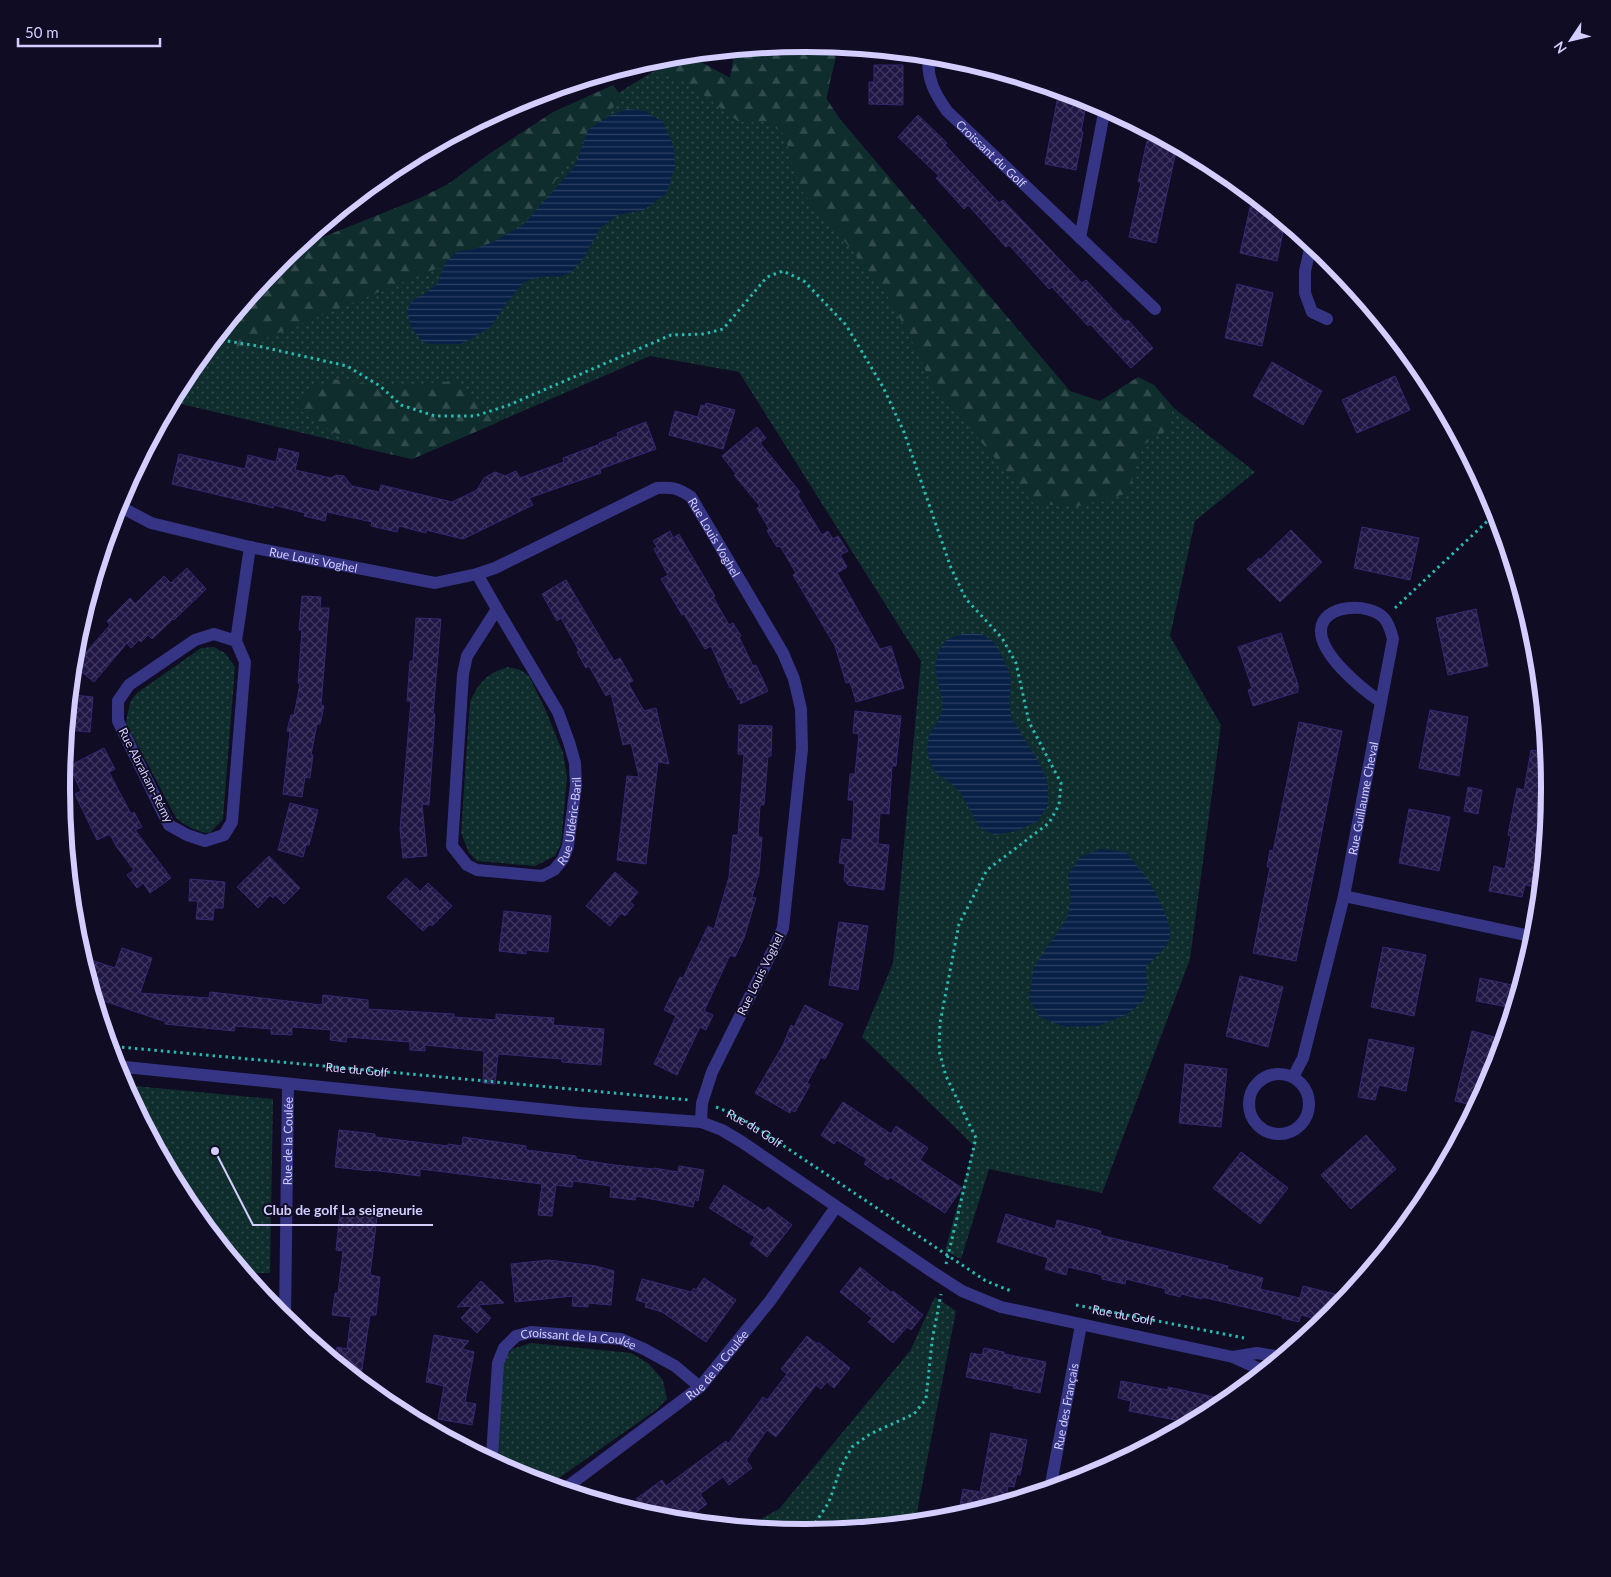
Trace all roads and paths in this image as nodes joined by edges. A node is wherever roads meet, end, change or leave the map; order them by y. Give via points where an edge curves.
1 (928, 63) edge
2 (1103, 116) edge
3 (1080, 238) junction
4 (1309, 252) edge
5 (1155, 309) dead end
6 (1327, 319) dead end
7 (125, 509) edge
8 (1490, 519) edge
9 (250, 548) junction
10 (477, 574) junction
11 (497, 608) junction
12 (1384, 618) junction
13 (236, 641) junction
14 (1381, 702) junction
15 (1344, 896) junction
16 (1526, 935) edge
17 (117, 1047) edge
18 (125, 1067) edge
19 (1292, 1077) junction
20 (288, 1084) junction
21 (702, 1103) junction
22 (701, 1122) junction
23 (836, 1207) junction
24 (1014, 1292) dead end
25 (1068, 1304) dead end
26 (285, 1309) edge
27 (1081, 1325) junction
28 (1249, 1339) dead end
29 (1274, 1356) edge
30 (1233, 1357) junction
31 (1258, 1368) edge
32 (700, 1387) junction
33 (492, 1454) edge
34 (1051, 1481) edge
35 (569, 1485) edge

1 - 3 street, Croissant du Golf via 931,85 947,111
2 - 3 street
3 - 5 street, Croissant du Golf
4 - 6 street via 1305,293 1312,312
7 - 9 street, Rue Louis Voghel via 151,523
8 - 12 path
9 - 10 street, Rue Louis Voghel via 435,583
9 - 13 street, Rue Abraham-Rémy
10 - 11 street, Rue Uldéric-Baril
10 - 21 street, Rue Louis Voghel via 657,488 672,487 691,497 783,653 794,679 801,709 802,749 783,928 715,1064
11 - 11 street, Rue Uldéric-Baril via 558,712 575,763 576,785 568,846 554,870 542,876 477,870 467,865 452,846 463,674 468,656
12 - 14 street, Rue Guillaume Cheval via 1393,639
12 - 14 street via 1366,608 1348,608 1326,619 1321,628 1326,648 1336,661
13 - 13 street, Rue Abraham-Rémy via 245,662 232,822 224,835 205,841 169,825 118,721 118,701 129,685 195,640 214,634
14 - 15 street, Rue Guillaume Cheval
15 - 16 street
15 - 19 street, Rue Guillaume Cheval via 1303,1058
17 - 21 path, Rue du Golf
18 - 20 street, Rue du Golf
19 - 19 street via 1306,1090 1308,1112 1303,1123 1293,1130 1282,1134 1270,1133 1253,1118 1249,1107 1250,1095 1265,1077 1276,1074
20 - 22 street, Rue du Golf
20 - 26 street, Rue de la Coulée
21 - 22 street, Rue Louis Voghel
21 - 24 path, Rue du Golf via 751,1124 967,1269
22 - 23 street, Rue du Golf via 742,1142
23 - 27 street, Rue du Golf via 962,1291 1000,1307
23 - 32 street, Rue de la Coulée via 770,1301
25 - 28 path, Rue du Golf
27 - 30 street, Rue du Golf
27 - 34 street, Rue des Français
29 - 30 street, Rue du Golf via 1257,1353
30 - 31 street, Rue du Golf
32 - 33 street, Croissant de la Coulée via 675,1366 621,1340 531,1332 516,1336 504,1348 498,1363
32 - 35 street, Rue de la Coulée

